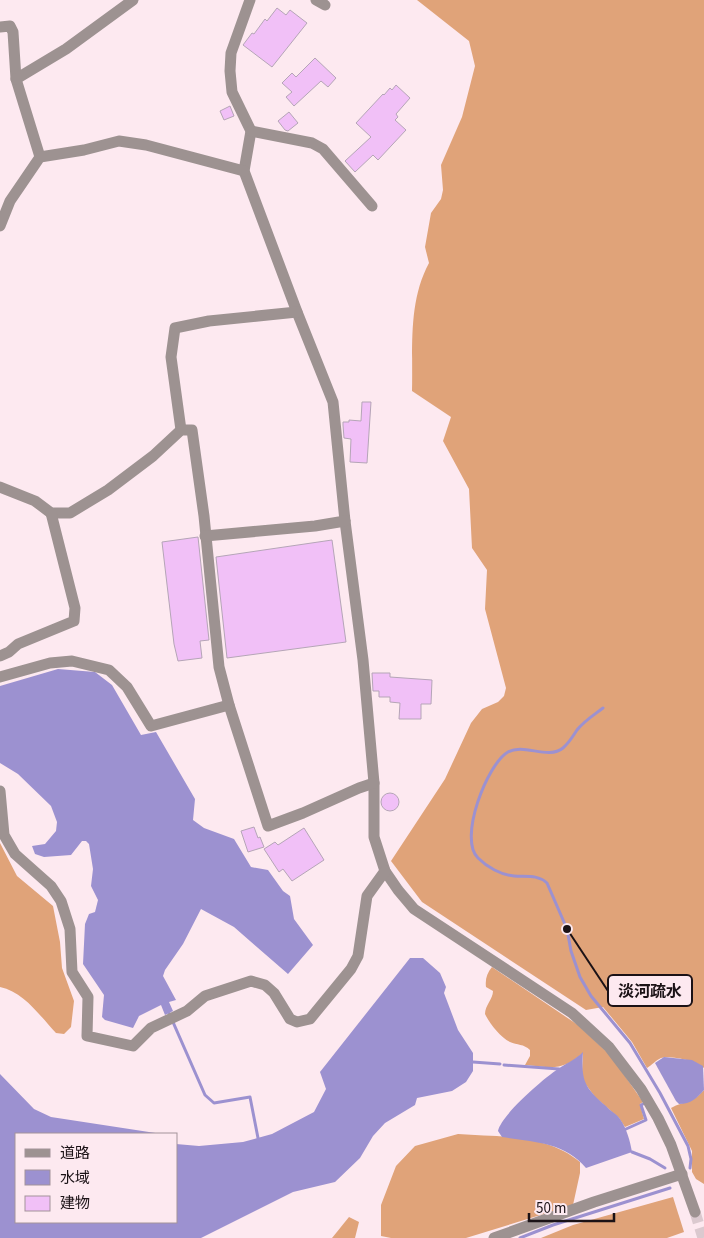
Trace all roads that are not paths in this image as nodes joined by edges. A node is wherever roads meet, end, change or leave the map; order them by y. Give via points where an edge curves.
1 (133, 0) edge
2 (250, 0) edge
3 (0, 27) edge
4 (16, 79) junction
5 (251, 131) junction
6 (40, 157) junction
7 (244, 171) junction
8 (372, 206) dead end
9 (0, 226) edge
10 (296, 312) junction
11 (181, 430) junction
12 (0, 487) edge
13 (51, 513) junction
14 (345, 521) junction
15 (205, 536) junction
16 (0, 656) edge
17 (0, 677) edge
18 (229, 705) junction
19 (374, 783) junction
20 (0, 791) edge
21 (385, 871) junction
22 (682, 1174) junction
23 (695, 1212) tunnel mouth
24 (494, 1238) edge

1 - 4 street via 66,50
2 - 5 street via 231,53 230,71 232,92
3 - 4 street via 10,26 13,32
4 - 6 street
5 - 7 street
5 - 8 street via 323,148
6 - 7 street via 119,141
6 - 9 street via 10,201
7 - 10 street
10 - 11 street via 208,321 175,328 171,357
10 - 14 street via 333,402
11 - 13 street via 108,490 70,513
11 - 15 street via 192,430
12 - 13 street via 35,501
13 - 16 street via 75,608 74,621 18,644
14 - 15 street
14 - 19 street via 363,660
15 - 18 street via 219,667
17 - 18 street via 50,663 72,661 108,670 127,687 151,726
18 - 19 street via 268,826
19 - 21 street via 374,837
20 - 21 street via 4,835 15,854 51,886 61,901 70,929 72,972 88,997 87,1036 133,1046 151,1028 187,1011 205,996 251,981 265,985 274,993 290,1019 297,1022 310,1018 358,956 368,896
21 - 22 street via 414,909 572,1013 609,1046 653,1109
22 - 23 street
22 - 24 street

